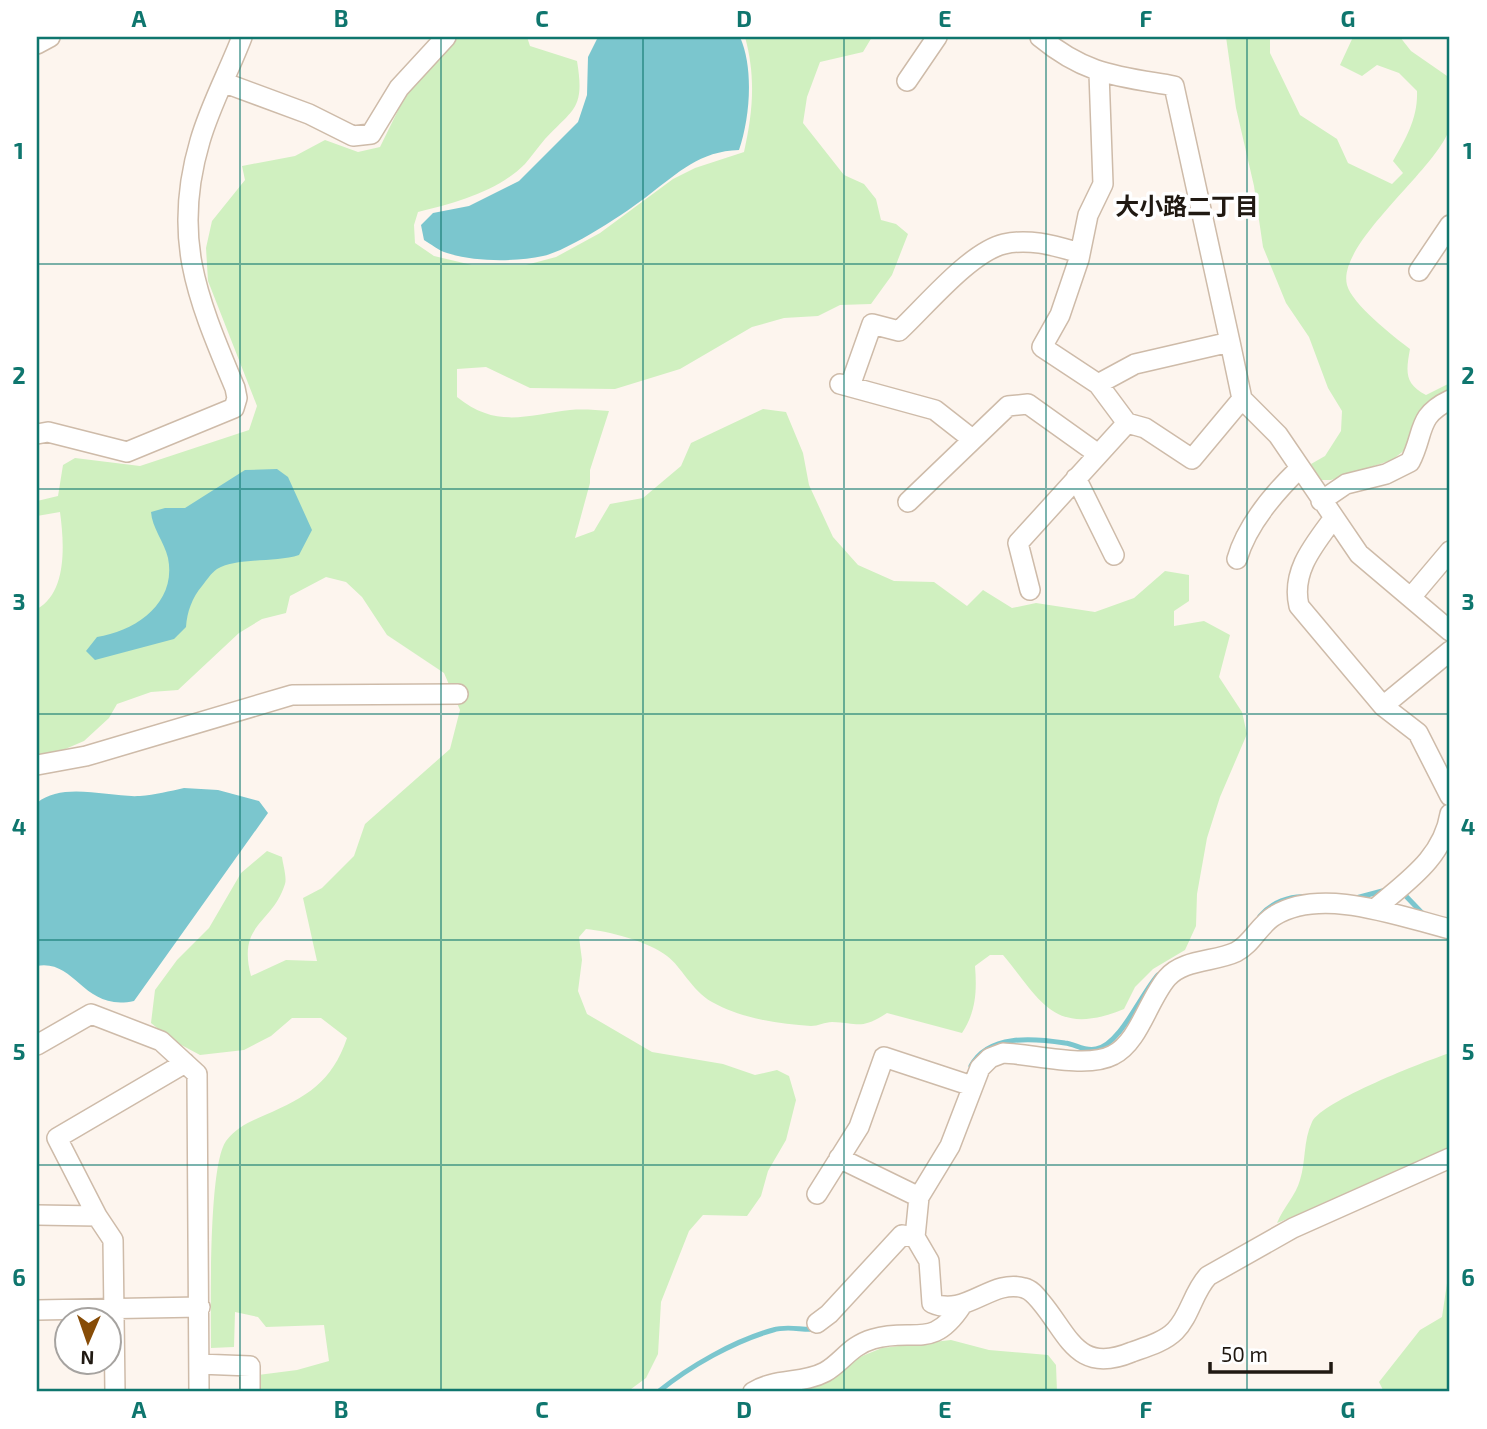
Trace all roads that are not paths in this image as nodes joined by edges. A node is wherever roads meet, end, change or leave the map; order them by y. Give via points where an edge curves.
1 (50, 37) edge
2 (242, 37) edge
3 (446, 37) edge
4 (937, 37) edge
5 (1040, 37) edge
6 (37, 44) edge
7 (1099, 74) junction
8 (907, 80) dead end
9 (225, 83) junction
10 (1450, 225) edge
11 (1080, 253) junction
12 (1419, 271) dead end
13 (1230, 342) junction
14 (1098, 384) junction
15 (1242, 399) junction
16 (1450, 400) edge
17 (1127, 423) junction
18 (37, 435) edge
19 (972, 439) junction
20 (1098, 454) junction
21 (1300, 468) junction
22 (1076, 478) junction
23 (1321, 501) junction
24 (908, 502) dead end
25 (1333, 519) junction
26 (1450, 551) edge
27 (1114, 555) dead end
28 (1237, 559) dead end
29 (1030, 590) dead end
30 (1412, 596) junction
31 (1450, 631) edge
32 (1450, 651) edge
33 (458, 694) dead end
34 (1383, 706) junction
35 (37, 765) edge
36 (1449, 789) edge
37 (1450, 814) edge
38 (1376, 908) junction
39 (1450, 929) edge
40 (37, 1045) edge
41 (184, 1063) junction
42 (972, 1086) junction
43 (839, 1158) junction
44 (1450, 1158) edge
45 (817, 1194) dead end
46 (919, 1197) junction
47 (37, 1214) edge
48 (97, 1216) junction
49 (915, 1237) junction
50 (962, 1305) junction
51 (114, 1306) edge
52 (200, 1307) junction
53 (122, 1308) edge
54 (817, 1323) dead end
55 (199, 1364) junction
56 (199, 1392) edge
57 (250, 1392) edge
58 (753, 1392) edge

1 - 6 street
2 - 9 street
3 - 9 street via 399,88 371,134 353,136
4 - 8 street
5 - 7 street
7 - 11 street via 1102,184 1088,215
7 - 13 street via 1174,86
9 - 18 street via 200,139 187,204 187,231 200,304 235,388 234,408 127,452 48,432
10 - 12 street
11 - 14 street via 1060,315 1042,347
11 - 19 street via 1039,242 1003,244 977,257 900,331 872,324 845,385 935,410
13 - 14 street via 1135,364
13 - 15 street
14 - 17 street
15 - 17 street via 1192,459 1144,428
15 - 21 street via 1278,435
16 - 23 street via 1424,419 1410,462 1386,474 1346,484
17 - 20 street
19 - 20 street via 1008,406 1028,404
19 - 24 street
20 - 22 street
21 - 23 street
21 - 28 street via 1254,522
22 - 27 street
22 - 29 street via 1018,543
23 - 25 street
25 - 30 street via 1381,576
25 - 34 street via 1301,568 1296,591 1299,606
26 - 30 street
30 - 31 street
32 - 34 street
33 - 35 street via 292,695 86,756
34 - 36 street via 1418,733
37 - 38 street via 1425,867
38 - 39 street
38 - 42 street via 1300,906 1273,916 1247,946 1170,975 1123,1049 1111,1056 1095,1061 1003,1053 990,1058
40 - 41 street via 91,1014 160,1041
41 - 48 street via 57,1138
41 - 52 street via 197,1073
42 - 43 street via 884,1057 859,1126
42 - 46 street via 950,1146
43 - 45 street
43 - 46 street
44 - 50 street via 1293,1228 1208,1276 1197,1287 1176,1331 1119,1357 1091,1357 1073,1348 1054,1317 1023,1287 998,1289
46 - 49 street
47 - 48 street
48 - 51 street via 113,1240
49 - 50 street via 929,1261 932,1303
49 - 54 street via 902,1234
50 - 58 street via 939,1332 872,1339 845,1352 826,1372
52 - 53 street
52 - 55 street
55 - 56 street
55 - 57 street via 250,1366

